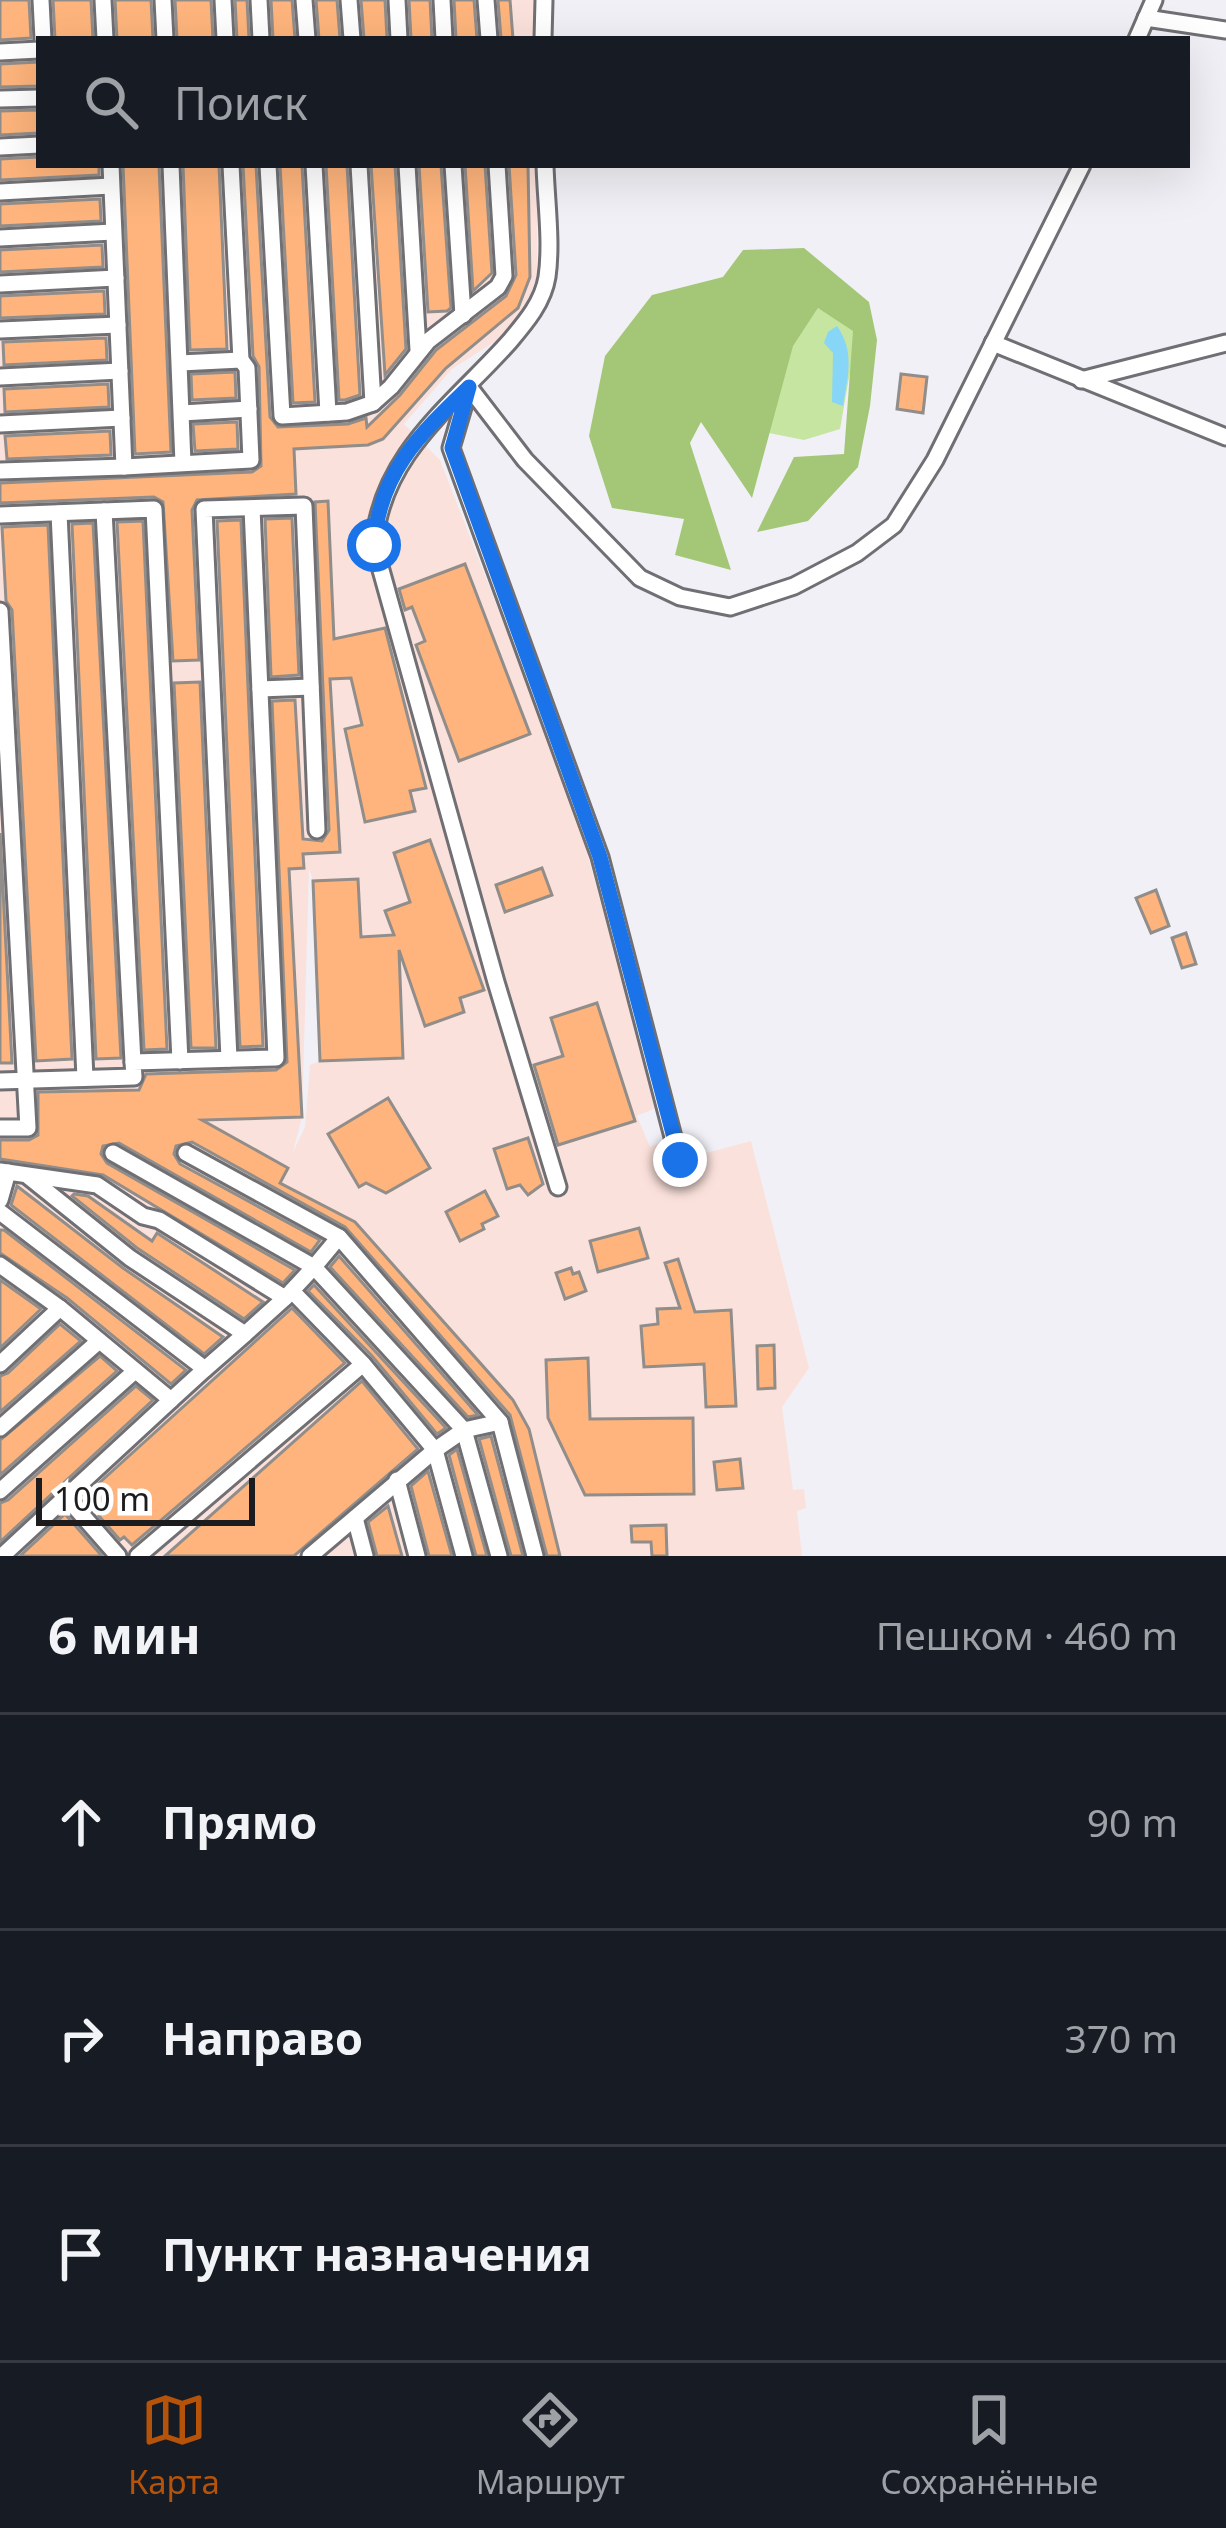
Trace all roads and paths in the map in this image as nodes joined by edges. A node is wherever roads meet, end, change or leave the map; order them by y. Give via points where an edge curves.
1 (41, 0) edge
2 (103, 0) edge
3 (163, 0) edge
4 (223, 0) edge
5 (259, 0) edge
6 (304, 0) edge
7 (350, 0) edge
8 (397, 0) edge
9 (442, 0) edge
10 (486, 0) edge
11 (544, 0) edge
12 (1154, 0) edge
13 (1146, 18) junction
14 (1226, 30) edge
15 (43, 36) edge
16 (105, 36) edge
17 (165, 36) edge
18 (225, 36) edge
19 (261, 36) edge
20 (307, 36) edge
21 (352, 36) edge
22 (399, 36) edge
23 (444, 36) edge
24 (489, 36) edge
25 (543, 36) edge
26 (1138, 36) edge
27 (36, 50) edge
28 (0, 52) edge
29 (36, 98) edge
30 (0, 99) edge
31 (36, 145) edge
32 (0, 147) edge
33 (110, 168) edge
34 (171, 168) edge
35 (231, 168) edge
36 (268, 168) edge
37 (314, 168) edge
38 (359, 168) edge
39 (407, 168) edge
40 (453, 168) edge
41 (497, 168) edge
42 (545, 168) edge
43 (1080, 168) edge
44 (112, 186) junction
45 (0, 192) edge
46 (113, 232) junction
47 (0, 238) edge
48 (116, 278) junction
49 (0, 284) edge
50 (463, 315) junction
51 (118, 325) junction
52 (0, 330) edge
53 (993, 343) junction
54 (1226, 343) edge
55 (418, 350) junction
56 (241, 360) junction
57 (180, 363) junction
58 (120, 370) junction
59 (0, 377) edge
60 (1082, 380) junction
61 (469, 387) junction
62 (373, 403) junction
63 (248, 409) junction
64 (182, 413) junction
65 (328, 413) junction
66 (122, 418) junction
67 (0, 424) edge
68 (1226, 437) edge
69 (183, 464) junction
70 (124, 466) junction
71 (0, 471) edge
72 (251, 508) junction
73 (104, 511) junction
74 (59, 513) junction
75 (0, 515) edge
76 (0, 611) edge
77 (260, 688) junction
78 (311, 688) junction
79 (317, 830) dead end
80 (229, 1059) junction
81 (180, 1061) junction
82 (133, 1063) junction
83 (85, 1078) junction
84 (26, 1080) junction
85 (0, 1081) edge
86 (0, 1128) edge
87 (113, 1153) dead end
88 (186, 1153) dead end
89 (680, 1160) dead end
90 (4, 1172) edge
91 (27, 1176) junction
92 (558, 1187) dead end
93 (0, 1200) edge
94 (0, 1212) edge
95 (339, 1238) junction
96 (0, 1265) edge
97 (314, 1267) junction
98 (288, 1294) junction
99 (60, 1308) junction
100 (245, 1334) junction
101 (99, 1341) junction
102 (0, 1364) edge
103 (363, 1364) junction
104 (206, 1369) junction
105 (136, 1371) junction
106 (171, 1400) junction
107 (500, 1422) junction
108 (0, 1428) edge
109 (464, 1430) junction
110 (435, 1450) junction
111 (397, 1480) junction
112 (0, 1490) edge
113 (68, 1499) junction
114 (355, 1517) junction
115 (313, 1555) edge
116 (2, 1556) edge
117 (118, 1556) edge
118 (138, 1556) edge
119 (365, 1556) edge
120 (417, 1556) edge
121 (464, 1556) edge
122 (499, 1556) edge
123 (535, 1556) edge

1 - 15 lane
2 - 16 lane
3 - 17 lane
4 - 18 lane
5 - 19 lane
6 - 20 lane
7 - 21 lane
8 - 22 lane
9 - 23 lane
10 - 24 lane
11 - 25 lane
12 - 13 lane
13 - 14 lane
13 - 26 lane
27 - 28 lane
29 - 30 lane
31 - 32 lane
33 - 44 lane
34 - 57 lane
35 - 56 lane
36 - 65 lane via 282,416
37 - 65 lane
38 - 62 lane
39 - 55 lane
40 - 50 lane
41 - 50 lane via 504,276
42 - 61 lane via 547,279 533,314
43 - 53 lane
44 - 45 lane
44 - 46 lane
46 - 47 lane
46 - 48 lane
48 - 49 lane
48 - 51 lane
50 - 55 lane
51 - 52 lane
51 - 58 lane
53 - 60 lane
53 - 61 lane via 894,525 794,586 730,607 640,578 525,460
54 - 60 lane
55 - 62 lane
56 - 57 lane
56 - 63 lane
57 - 64 lane
58 - 59 lane
58 - 66 lane
60 - 68 lane
61 - 89 lane via 452,448 600,857
61 - 92 lane via 389,479 374,545
62 - 65 lane
63 - 64 lane
63 - 69 lane via 251,460
64 - 69 lane
66 - 67 lane
66 - 70 lane
69 - 70 lane
70 - 71 lane
72 - 77 lane
72 - 78 lane via 304,506
72 - 80 lane via 204,509
73 - 74 lane
73 - 81 lane via 154,508
73 - 82 lane
74 - 75 lane
74 - 83 lane
76 - 84 lane
77 - 78 lane
77 - 80 lane via 276,1058
78 - 79 lane
80 - 81 lane
81 - 82 lane
82 - 83 lane via 134,1077
83 - 84 lane
84 - 85 lane
84 - 86 lane via 28,1128
87 - 97 lane
88 - 95 lane
90 - 91 lane
90 - 93 lane
91 - 98 lane via 97,1185
91 - 100 lane
94 - 104 lane
95 - 97 lane
95 - 107 lane
96 - 99 lane
97 - 98 lane
97 - 109 lane
98 - 100 lane
98 - 103 lane
99 - 101 lane
99 - 102 lane
100 - 104 lane
101 - 105 lane
101 - 108 lane
103 - 110 lane
103 - 118 lane
104 - 106 lane
105 - 106 lane
105 - 112 lane
106 - 113 lane
107 - 109 lane
107 - 123 lane
109 - 110 lane
109 - 122 lane
110 - 111 lane
110 - 121 lane
111 - 114 lane
111 - 120 lane
113 - 116 lane
113 - 117 lane
114 - 115 lane
114 - 119 lane

